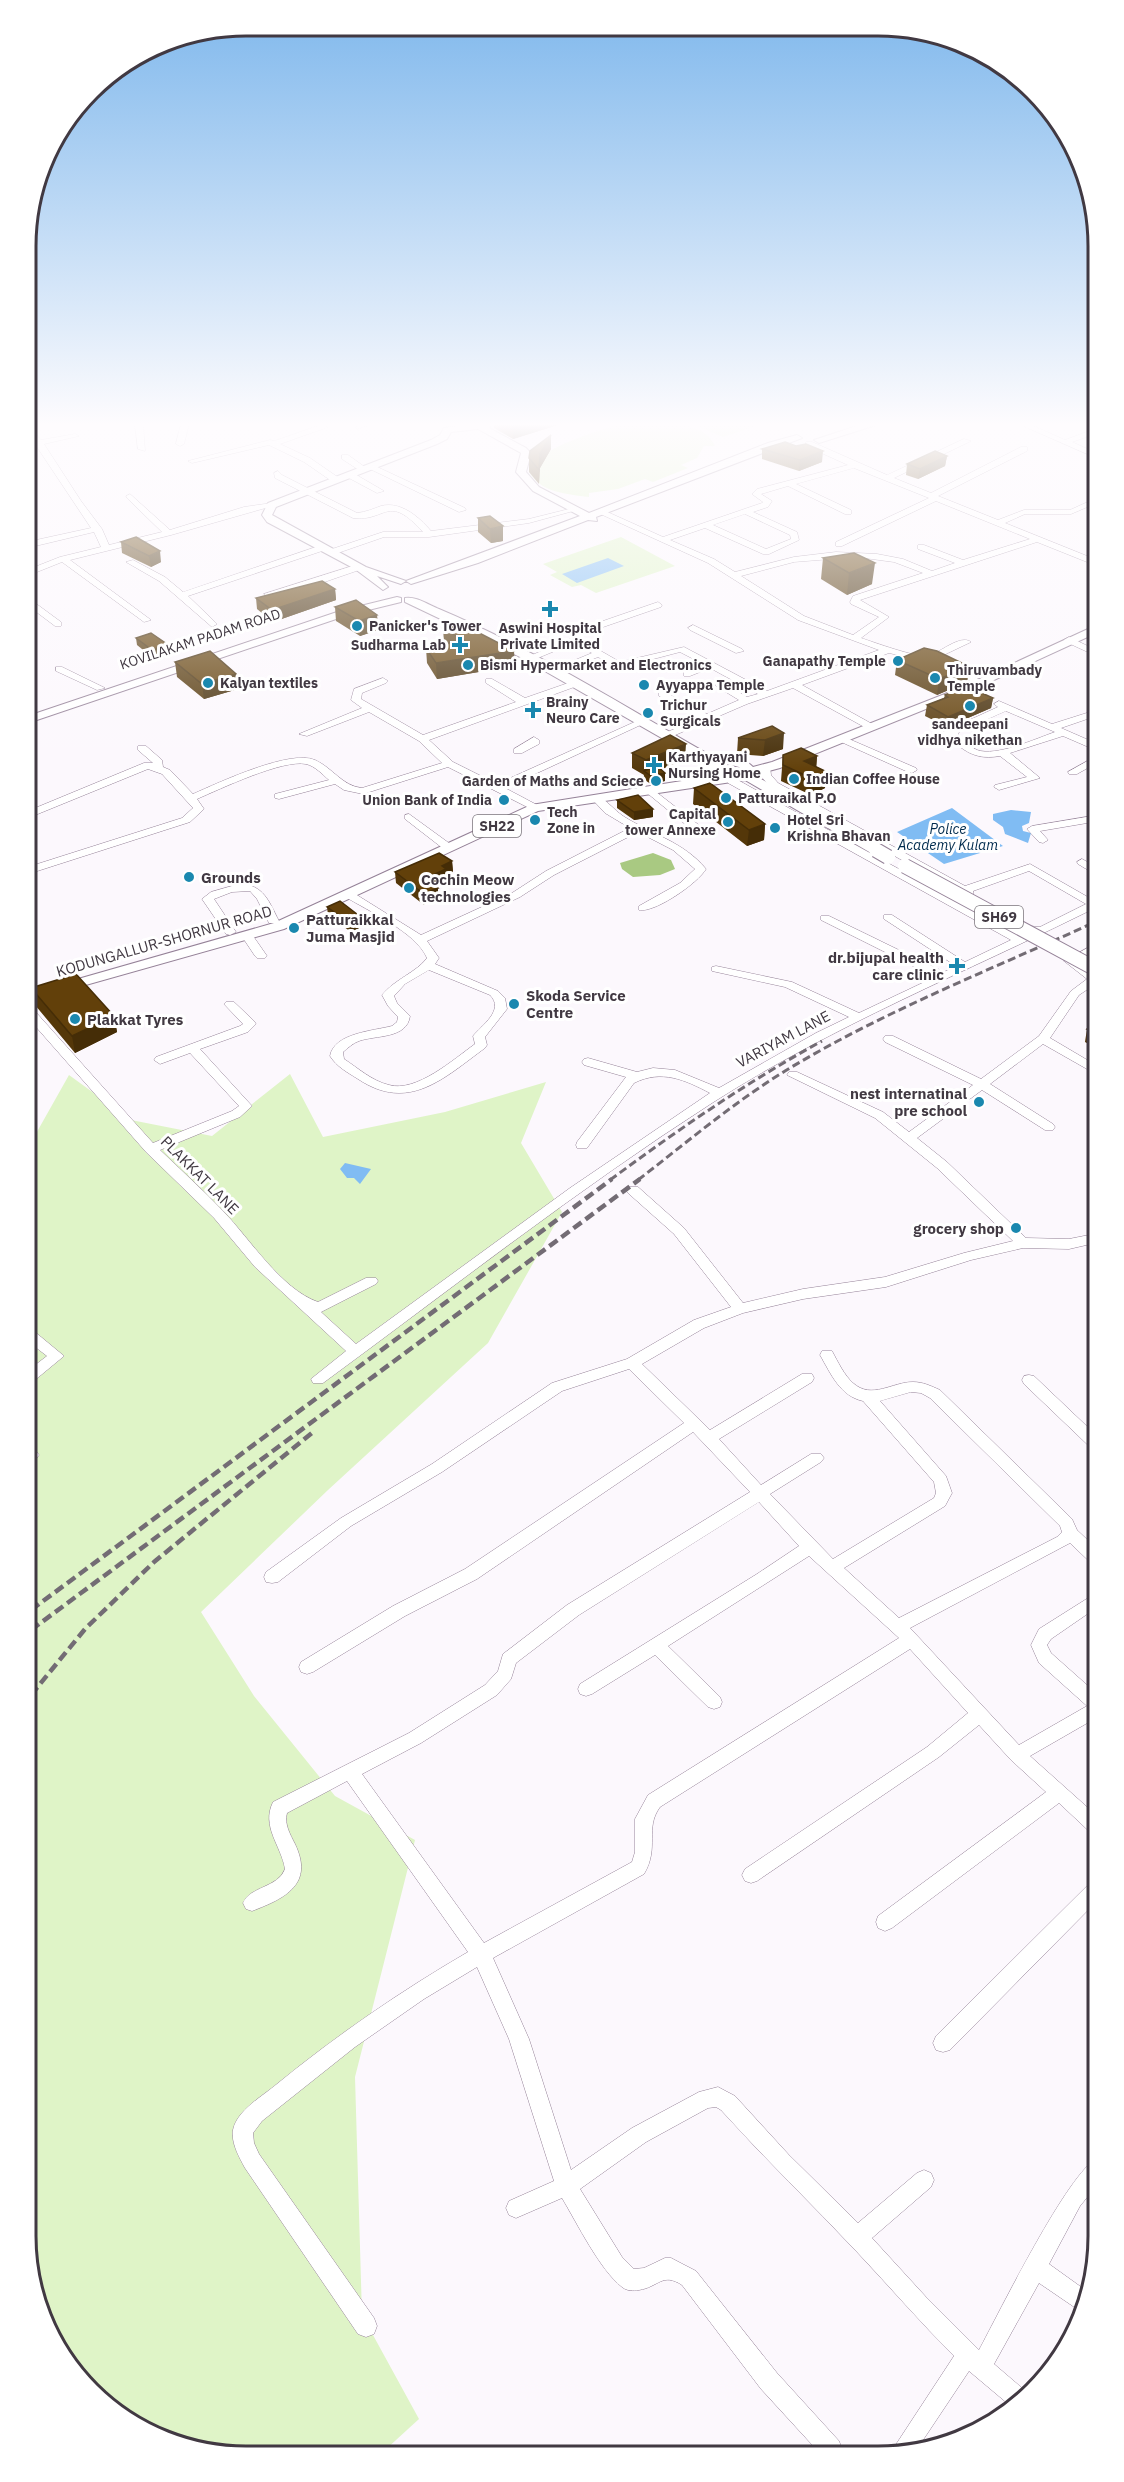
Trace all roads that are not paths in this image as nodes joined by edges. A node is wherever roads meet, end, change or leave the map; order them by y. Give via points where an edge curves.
1 (103, 540) edge
2 (140, 540) edge
3 (308, 540) edge
4 (365, 540) edge
5 (534, 540) edge
6 (666, 540) edge
7 (739, 540) edge
8 (795, 540) edge
9 (847, 540) edge
10 (1034, 540) edge
11 (1039, 540) edge
12 (839, 544) dead end
13 (921, 547) dead end
14 (106, 548) junction
15 (327, 550) junction
16 (63, 559) junction
17 (1088, 559) edge
18 (478, 560) junction
19 (130, 562) dead end
20 (962, 563) junction
21 (358, 567) junction
22 (36, 570) edge
23 (930, 573) junction
24 (736, 575) junction
25 (406, 581) junction
26 (382, 590) junction
27 (425, 591) junction
28 (268, 594) edge
29 (182, 595) junction
30 (397, 600) junction
31 (410, 600) junction
32 (658, 605) dead end
33 (36, 607) edge
34 (456, 618) junction
35 (147, 620) dead end
36 (58, 624) dead end
37 (212, 624) dead end
38 (693, 628) dead end
39 (1088, 633) edge
40 (575, 639) junction
41 (854, 639) junction
42 (1069, 640) junction
43 (966, 642) dead end
44 (1088, 649) edge
45 (888, 650) junction
46 (598, 654) junction
47 (531, 658) junction
48 (722, 658) junction
49 (929, 660) junction
50 (59, 669) dead end
51 (554, 672) junction
52 (687, 674) dead end
53 (383, 681) dead end
54 (489, 681) dead end
55 (979, 682) junction
56 (574, 684) junction
57 (718, 684) dead end
58 (794, 685) junction
59 (100, 688) junction
60 (964, 690) junction
61 (662, 694) dead end
62 (766, 694) junction
63 (747, 701) junction
64 (524, 702) junction
65 (370, 708) junction
66 (1006, 708) junction
67 (36, 711) edge
68 (1088, 716) edge
69 (36, 717) edge
70 (707, 718) junction
71 (642, 722) junction
72 (871, 727) junction
73 (1051, 728) junction
74 (952, 732) junction
75 (1063, 733) junction
76 (304, 734) dead end
77 (666, 736) junction
78 (422, 739) junction
79 (842, 739) junction
80 (534, 740) dead end
81 (922, 744) dead end
82 (1088, 744) edge
83 (142, 748) dead end
84 (518, 751) dead end
85 (1002, 752) junction
86 (715, 763) junction
87 (449, 764) junction
88 (1088, 764) edge
89 (158, 767) junction
90 (765, 767) junction
91 (912, 770) dead end
92 (1073, 772) dead end
93 (742, 777) junction
94 (718, 779) junction
95 (336, 781) junction
96 (999, 787) dead end
97 (497, 788) junction
98 (651, 791) junction
99 (279, 796) dead end
100 (191, 798) junction
101 (597, 799) junction
102 (535, 808) junction
103 (36, 812) edge
104 (409, 817) dead end
105 (1088, 820) edge
106 (639, 828) junction
107 (700, 831) dead end
108 (1043, 840) dead end
109 (449, 848) junction
110 (891, 849) junction
111 (872, 859) junction
112 (1082, 862) dead end
113 (1088, 866) edge
114 (36, 868) edge
115 (965, 891) junction
116 (348, 894) junction
117 (1088, 902) edge
118 (1088, 907) edge
119 (643, 908) dead end
120 (888, 917) dead end
121 (825, 918) dead end
122 (290, 920) junction
123 (273, 921) junction
124 (1040, 931) junction
125 (230, 933) junction
126 (247, 935) junction
127 (420, 940) junction
128 (1021, 941) junction
129 (1088, 951) edge
130 (1081, 954) junction
131 (261, 956) dead end
132 (1088, 957) edge
133 (428, 965) junction
134 (1088, 965) edge
135 (965, 967) junction
136 (716, 969) dead end
137 (1088, 974) edge
138 (944, 976) junction
139 (1088, 983) edge
140 (36, 988) edge
141 (36, 996) edge
142 (230, 1004) dead end
143 (858, 1017) junction
144 (36, 1020) edge
145 (889, 1039) dead end
146 (1042, 1039) junction
147 (193, 1049) junction
148 (160, 1060) dead end
149 (588, 1062) dead end
150 (1088, 1066) edge
151 (793, 1075) dead end
152 (637, 1076) junction
153 (982, 1084) junction
154 (719, 1093) junction
155 (1050, 1127) dead end
156 (909, 1138) junction
157 (582, 1145) dead end
158 (151, 1149) junction
159 (633, 1190) dead end
160 (1088, 1240) edge
161 (1023, 1243) junction
162 (371, 1281) dead end
163 (303, 1303) junction
164 (740, 1309) junction
165 (36, 1340) edge
166 (356, 1352) junction
167 (827, 1355) dead end
168 (632, 1363) junction
169 (36, 1372) edge
170 (807, 1378) dead end
171 (318, 1379) dead end
172 (1029, 1380) dead end
173 (867, 1396) junction
174 (694, 1424) junction
175 (1088, 1436) edge
176 (709, 1438) junction
177 (816, 1458) dead end
178 (761, 1493) junction
179 (1070, 1533) junction
180 (810, 1547) junction
181 (1088, 1550) edge
182 (834, 1566) junction
183 (272, 1576) dead end
184 (1088, 1604) edge
185 (898, 1626) junction
186 (911, 1639) junction
187 (656, 1645) junction
188 (307, 1667) dead end
189 (586, 1689) dead end
190 (1088, 1696) edge
191 (714, 1702) dead end
192 (1088, 1714) edge
193 (978, 1715) junction
194 (1017, 1755) junction
195 (350, 1771) junction
196 (1059, 1793) junction
197 (1088, 1820) edge
198 (751, 1875) dead end
199 (1088, 1897) edge
200 (252, 1903) dead end
201 (885, 1922) dead end
202 (481, 1955) junction
203 (942, 2043) dead end
204 (924, 2180) dead end
205 (1088, 2180) edge
206 (567, 2186) junction
207 (516, 2208) dead end
208 (857, 2237) junction
209 (1036, 2268) junction
210 (1079, 2298) edge
211 (366, 2326) dead end
212 (975, 2361) junction
213 (1015, 2395) edge
214 (908, 2444) edge
215 (828, 2446) edge

1 - 14 street
2 - 14 street
3 - 15 main road, SH69
4 - 15 street
5 - 18 main road
6 - 24 street
7 - 8 street via 766,552
9 - 12 street
10 - 20 street
11 - 17 street
13 - 20 street
14 - 16 street
15 - 21 main road, SH69
15 - 29 street
16 - 22 street
16 - 35 street
18 - 25 main road, KOVILAKAM PADAM ROAD
18 - 27 main road
19 - 29 street
20 - 23 street
21 - 25 main road, SH69
21 - 26 main road, SH69
21 - 28 street
23 - 24 street via 894,560 828,556 799,557
23 - 41 street via 853,600 885,617
24 - 41 street via 801,618
25 - 26 main road, KOVILAKAM PADAM ROAD
25 - 27 main road, SH69
26 - 30 main road, SH69 via 386,597
26 - 59 main road, KOVILAKAM PADAM ROAD via 366,600
27 - 31 main road, SH69
27 - 34 main road, SH69
29 - 37 street
30 - 31 main road, SH69
30 - 69 main road, KOVILAKAM PADAM ROAD via 333,617
31 - 34 main road, SH69
32 - 40 street via 580,632
33 - 36 street
34 - 47 main road, SH69
38 - 48 street
39 - 42 main road
40 - 46 street
40 - 47 street
41 - 45 street
42 - 44 street
42 - 55 main road
43 - 49 street
45 - 49 street
45 - 58 street
46 - 48 street via 619,664 681,649
46 - 51 street
47 - 51 main road, SH69
48 - 52 street
48 - 62 street
49 - 55 street
50 - 59 street
51 - 56 main road, SH69
53 - 65 street via 357,691 356,700
54 - 64 street
55 - 60 main road
56 - 64 street
56 - 71 main road, SH69
57 - 63 street
58 - 62 street
58 - 72 street
59 - 67 main road, KOVILAKAM PADAM ROAD
60 - 66 street
60 - 72 main road
61 - 70 street
62 - 63 street
63 - 70 street
64 - 78 street
65 - 76 street
65 - 78 street
66 - 73 street
66 - 74 street
68 - 73 street
70 - 77 street
71 - 77 main road, SH69
71 - 97 street
72 - 79 main road
73 - 75 street
74 - 81 street
74 - 85 street via 976,754
75 - 82 street
75 - 85 street
77 - 86 main road, SH69
78 - 87 street
79 - 90 main road
79 - 91 street
80 - 84 street via 533,745
83 - 89 street via 158,762
85 - 96 street via 1035,778
86 - 93 main road, SH69 via 738,762
86 - 94 main road via 708,769
87 - 95 street via 363,791 353,792
87 - 97 street
88 - 92 street
89 - 100 street
89 - 103 street via 141,767
90 - 93 main road
90 - 110 street via 766,776 774,785
93 - 94 main road, SH69
93 - 111 street via 781,808
93 - 134 main road, SH69, bridge
94 - 98 main road, SH22
95 - 99 street
95 - 100 street via 311,762 302,760 269,768
97 - 102 street
98 - 101 main road, SH22
98 - 107 street
100 - 114 street via 199,809 186,820
101 - 102 main road, SH22
101 - 106 street via 626,824
102 - 109 main road, SH22
104 - 109 street
105 - 108 street via 1032,828
106 - 119 street via 673,844 701,869 699,875
106 - 127 street via 550,873 516,895
109 - 116 main road, SH22
110 - 111 street
110 - 115 street
111 - 128 street
112 - 113 street
115 - 117 street via 1030,867
115 - 124 street
116 - 122 main road, SH22
116 - 127 street
118 - 124 street, VARIYAM LANE
120 - 135 street
121 - 138 street
122 - 123 main road, KODUNGALLUR-SHORNUR ROAD / SH22
122 - 126 main road, KODUNGALLUR-SHORNUR ROAD / SH22
123 - 125 main road, KODUNGALLUR-SHORNUR ROAD / SH22
123 - 125 street via 257,891 240,886 207,899
124 - 128 street, VARIYAM LANE
125 - 140 main road, KODUNGALLUR-SHORNUR ROAD / SH22
126 - 131 street
126 - 141 main road, KODUNGALLUR-SHORNUR ROAD / SH22
127 - 133 street via 432,951
128 - 135 street, VARIYAM LANE
129 - 130 street
130 - 132 street
130 - 137 street via 1070,961
133 - 133 street via 494,993 502,998 502,1010 479,1036 481,1045 458,1061 418,1086 385,1089 340,1062 337,1050 353,1039 396,1029 403,1023 404,1016 388,995
135 - 138 street, VARIYAM LANE
136 - 143 street via 788,984
138 - 143 street, VARIYAM LANE
139 - 146 street via 1075,993
142 - 147 street via 250,1024
143 - 154 street, VARIYAM LANE
144 - 158 street, PLAKKAT LANE
145 - 153 street
146 - 150 street
146 - 153 street
147 - 148 street
147 - 158 street via 246,1106 236,1114
149 - 152 street
151 - 156 street via 879,1115
152 - 154 street via 654,1072 687,1076
152 - 157 street
153 - 155 street
153 - 156 street
154 - 166 street, VARIYAM LANE via 575,1191
156 - 161 street
158 - 163 street, PLAKKAT LANE via 219,1215 260,1264
159 - 164 street via 679,1231
160 - 161 street
161 - 164 street via 886,1282 803,1294
162 - 163 street via 319,1308
163 - 166 street, PLAKKAT LANE
164 - 168 street via 699,1324
165 - 169 street via 57,1356
166 - 171 street, VARIYAM LANE
167 - 173 street via 848,1386 860,1396
168 - 174 street
168 - 183 street via 557,1387 437,1468 346,1522
170 - 176 street
172 - 175 street
173 - 179 street via 908,1386 924,1387 1067,1523
173 - 182 street via 941,1480 944,1493 940,1502
174 - 176 street
174 - 188 street via 471,1574 399,1611
176 - 178 street
177 - 178 street
178 - 180 street
178 - 195 street via 677,1543 528,1643 509,1659 505,1674 491,1690 415,1738
179 - 181 street
179 - 185 street via 1063,1541
180 - 182 street
180 - 187 street
182 - 185 street
184 - 190 street via 1045,1634 1039,1645 1045,1658
185 - 186 street
186 - 193 street
186 - 202 street via 654,1801 645,1810 644,1861 638,1868
187 - 189 street
187 - 191 street
192 - 194 street
193 - 194 street
193 - 198 street via 933,1752
194 - 196 street
195 - 200 street via 279,1808 276,1826 294,1865 292,1875
195 - 202 street
196 - 197 street
196 - 201 street
199 - 203 street
202 - 206 street via 513,2027
202 - 211 street via 348,2040 255,2114 243,2130 252,2161
204 - 208 street
205 - 209 street via 1073,2199
206 - 207 street
206 - 208 street via 639,2135 706,2099 718,2097
206 - 215 street via 615,2264 630,2280 641,2281 665,2266 676,2268 689,2278 769,2381
208 - 212 street via 918,2306
209 - 210 street
209 - 212 street
212 - 213 street
212 - 214 street

